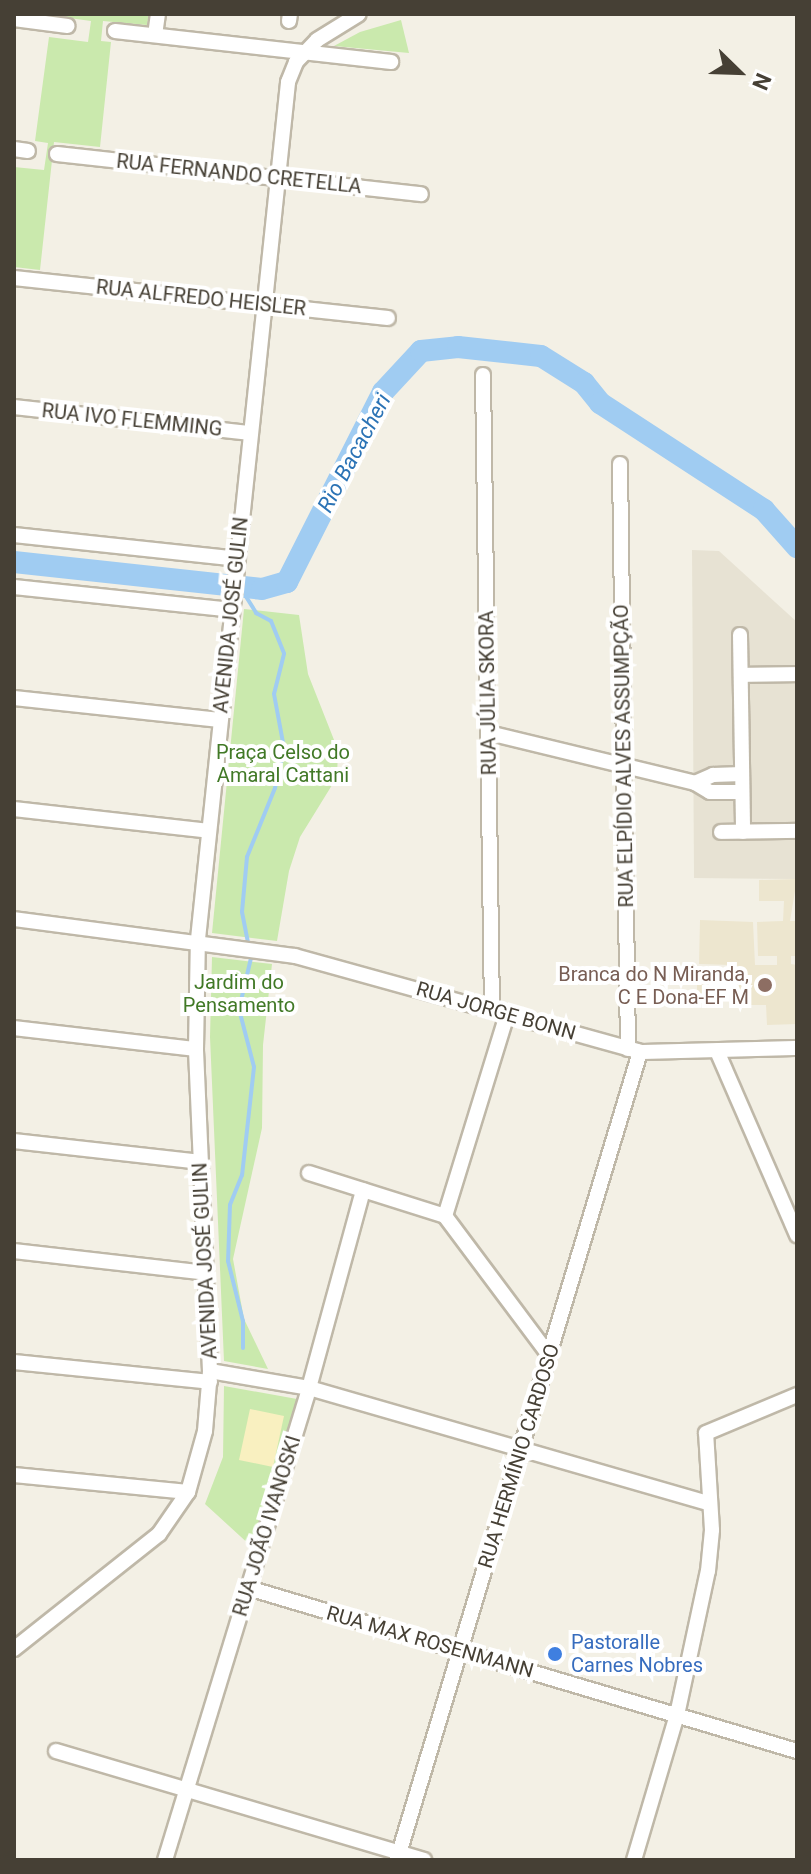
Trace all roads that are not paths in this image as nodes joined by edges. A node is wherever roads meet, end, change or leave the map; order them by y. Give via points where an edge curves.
1 (158, 14) edge
2 (359, 14) edge
3 (14, 19) edge
4 (68, 26) dead end
5 (115, 31) dead end
6 (155, 35) junction
7 (305, 52) junction
8 (391, 62) dead end
9 (57, 154) dead end
10 (278, 178) junction
11 (421, 194) dead end
12 (14, 278) edge
13 (264, 305) junction
14 (388, 318) dead end
15 (483, 375) dead end
16 (14, 407) edge
17 (251, 433) junction
18 (620, 464) dead end
19 (14, 535) edge
20 (237, 565) junction
21 (14, 587) edge
22 (232, 606) junction
23 (740, 635) dead end
24 (797, 674) edge
25 (741, 675) junction
26 (14, 698) edge
27 (220, 720) junction
28 (489, 733) junction
29 (624, 765) junction
30 (742, 774) junction
31 (695, 783) junction
32 (742, 792) junction
33 (14, 809) edge
34 (209, 831) junction
35 (797, 831) edge
36 (721, 832) dead end
37 (743, 832) junction
38 (14, 919) edge
39 (198, 939) junction
40 (492, 1010) junction
41 (507, 1014) junction
42 (14, 1028) edge
43 (797, 1048) edge
44 (196, 1049) junction
45 (634, 1050) junction
46 (717, 1051) junction
47 (14, 1141) edge
48 (201, 1162) junction
49 (309, 1173) dead end
50 (363, 1190) junction
51 (445, 1216) junction
52 (797, 1235) edge
53 (14, 1251) edge
54 (206, 1273) junction
55 (549, 1355) junction
56 (14, 1362) edge
57 (210, 1376) junction
58 (309, 1388) junction
59 (797, 1395) edge
60 (521, 1449) junction
61 (14, 1475) edge
62 (188, 1492) junction
63 (710, 1504) junction
64 (248, 1588) junction
65 (16, 1642) edge
66 (460, 1651) junction
67 (677, 1715) junction
68 (56, 1751) dead end
69 (797, 1751) edge
70 (187, 1790) junction
71 (398, 1856) edge
72 (165, 1860) edge
73 (424, 1860) edge
74 (634, 1860) edge

1 - 6 street
2 - 7 street, AVENIDA JOSÉ GULIN via 332,28
3 - 4 street
5 - 6 street
6 - 7 street
7 - 8 street
7 - 10 street, AVENIDA JOSÉ GULIN via 288,82
9 - 10 street, RUA FERNANDO CRETELLA
10 - 11 street, RUA FERNANDO CRETELLA
10 - 13 street, AVENIDA JOSÉ GULIN
12 - 13 street, RUA ALFREDO HEISLER
13 - 14 street, RUA ALFREDO HEISLER
13 - 17 street, AVENIDA JOSÉ GULIN
15 - 28 street, RUA JÚLIA SKORA
16 - 17 street, RUA IVO FLEMMING
17 - 20 street, AVENIDA JOSÉ GULIN
18 - 29 street, RUA ELPÍDIO ALVES ASSUMPÇÃO
19 - 20 street
20 - 22 street, AVENIDA JOSÉ GULIN
21 - 22 street
22 - 27 street, AVENIDA JOSÉ GULIN
23 - 25 street
24 - 25 street
25 - 30 street
26 - 27 street
27 - 34 street, AVENIDA JOSÉ GULIN
28 - 29 street
28 - 40 street, RUA JÚLIA SKORA
29 - 31 street
29 - 45 street, RUA ELPÍDIO ALVES ASSUMPÇÃO
30 - 31 street via 713,775
30 - 32 street
31 - 32 street via 710,792
32 - 37 street
33 - 34 street
34 - 39 street, AVENIDA JOSÉ GULIN
35 - 37 street
36 - 37 street
38 - 39 street, RUA JORGE BONN
39 - 40 street, RUA JORGE BONN via 295,956
39 - 44 street, AVENIDA JOSÉ GULIN
40 - 41 street, RUA JORGE BONN
41 - 45 street, RUA JORGE BONN
41 - 51 street
42 - 44 street
43 - 46 street, RUA JORGE BONN
44 - 48 street, AVENIDA JOSÉ GULIN
45 - 46 street, RUA JORGE BONN
45 - 55 street, RUA HERMÍNIO CARDOSO
46 - 52 street
47 - 48 street
48 - 54 street, AVENIDA JOSÉ GULIN
49 - 50 street
50 - 51 street
50 - 58 street, RUA JOÃO IVANOSKI
51 - 55 street
53 - 54 street
54 - 57 street, AVENIDA JOSÉ GULIN
55 - 60 street, RUA HERMÍNIO CARDOSO
56 - 57 street
57 - 58 street
57 - 62 street, AVENIDA JOSÉ GULIN via 205,1431
58 - 60 street
58 - 64 street, RUA JOÃO IVANOSKI
59 - 63 street via 706,1433
60 - 63 street
60 - 66 street, RUA HERMÍNIO CARDOSO
61 - 62 street
62 - 65 street, AVENIDA JOSÉ GULIN via 147,1545
63 - 67 street via 708,1571
64 - 66 street, RUA MAX ROSENMANN
64 - 70 street, RUA JOÃO IVANOSKI
66 - 67 street, RUA MAX ROSENMANN
66 - 71 street, RUA HERMÍNIO CARDOSO
67 - 69 street, RUA MAX ROSENMANN
67 - 74 street
68 - 70 street
70 - 71 street
70 - 72 street, RUA JOÃO IVANOSKI
71 - 73 street

